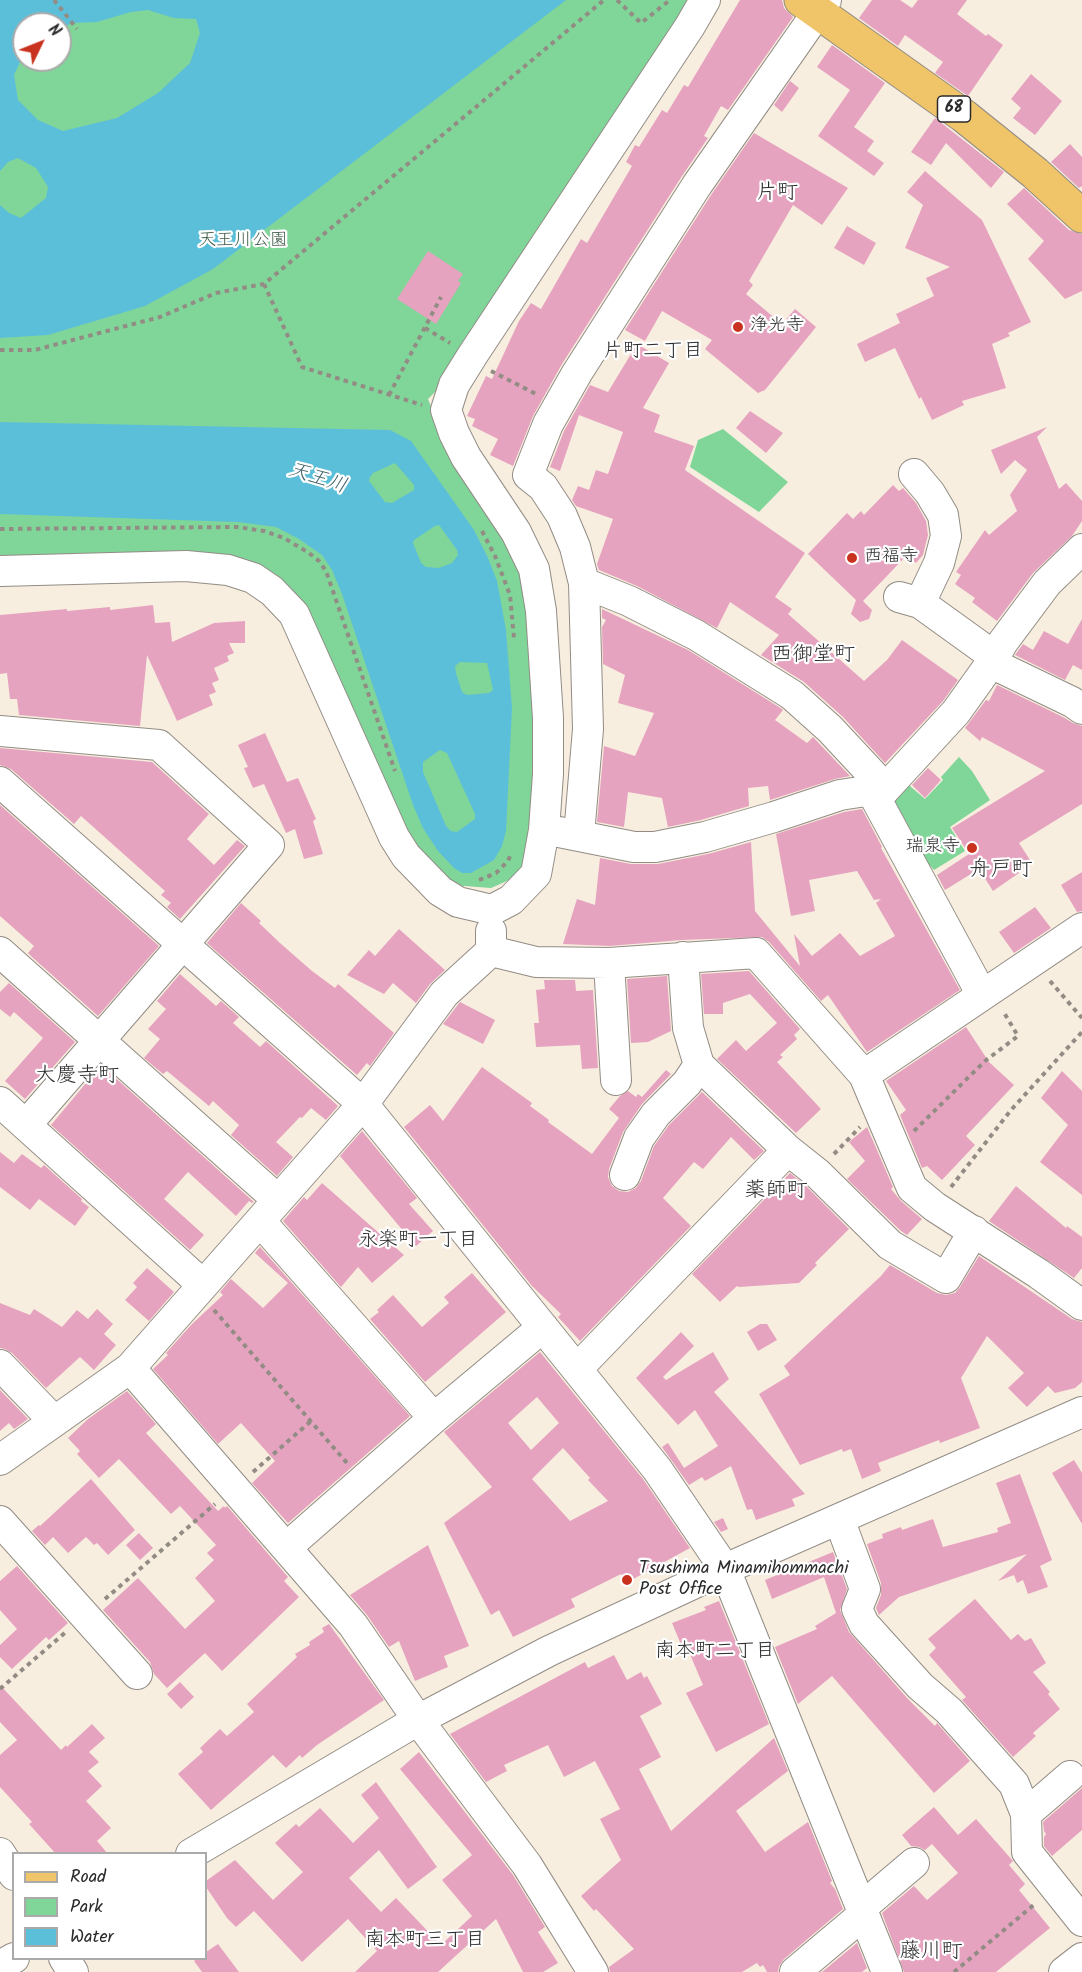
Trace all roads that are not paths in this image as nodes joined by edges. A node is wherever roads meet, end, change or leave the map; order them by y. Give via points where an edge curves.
1 (705, 0) edge
2 (815, 4) edge
3 (1082, 216) edge
4 (914, 474) dead end
5 (528, 475) junction
6 (489, 515) junction
7 (1082, 549) edge
8 (0, 571) edge
9 (584, 583) junction
10 (993, 660) junction
11 (1082, 709) edge
12 (0, 731) edge
13 (0, 782) edge
14 (885, 788) junction
15 (544, 830) junction
16 (579, 835) junction
17 (492, 910) junction
18 (1082, 928) edge
19 (183, 944) junction
20 (491, 951) junction
21 (0, 952) edge
22 (684, 957) junction
23 (609, 963) junction
24 (986, 993) junction
25 (100, 1041) junction
26 (699, 1065) junction
27 (864, 1075) junction
28 (616, 1080) dead end
29 (0, 1102) edge
30 (363, 1104) junction
31 (26, 1125) junction
32 (788, 1150) junction
33 (625, 1175) dead end
34 (269, 1210) junction
35 (974, 1231) junction
36 (201, 1288) junction
37 (1082, 1305) edge
38 (543, 1327) junction
39 (0, 1365) edge
40 (130, 1368) junction
41 (577, 1369) junction
42 (1082, 1412) edge
43 (434, 1418) junction
44 (54, 1421) junction
45 (0, 1460) edge
46 (838, 1519) junction
47 (0, 1521) edge
48 (286, 1547) junction
49 (725, 1569) junction
50 (137, 1674) dead end
51 (418, 1720) junction
52 (1070, 1776) dead end
53 (1026, 1814) junction
54 (194, 1852) edge
55 (0, 1853) edge
56 (914, 1863) dead end
57 (12, 1872) edge
58 (1071, 1897) edge
59 (862, 1911) junction
60 (1082, 1958) edge
61 (593, 1972) edge
62 (795, 1972) edge
63 (887, 1972) edge
64 (1064, 1972) edge

1 - 6 street via 454,385 431,411 454,433
2 - 3 main road, 68 via 964,116
2 - 5 street via 577,373 548,424
4 - 10 street via 943,515 946,536 939,563 910,600
5 - 6 street
5 - 9 street via 543,487 562,516
6 - 15 street via 516,532 534,569 541,611 548,718
7 - 10 street via 1047,583
8 - 17 street via 197,567 254,578 294,614 406,856 440,891 458,902
9 - 14 street via 696,635 792,695
9 - 16 street via 588,729
10 - 11 street
10 - 14 street via 956,712
12 - 19 street via 159,745 270,845
13 - 19 street
14 - 16 street via 840,795 774,818 655,847 634,847
14 - 24 street via 876,799
15 - 16 street
15 - 17 street via 536,874 511,900
17 - 20 street
18 - 24 street
19 - 25 street
19 - 30 street
20 - 23 street via 536,962
20 - 30 street via 444,994
21 - 25 street
22 - 23 street
22 - 26 street via 688,1028
22 - 27 street via 756,953
23 - 28 street
24 - 27 street
25 - 31 street
25 - 34 street
26 - 32 street
26 - 33 street via 639,1138
27 - 35 street via 912,1188
29 - 31 street
30 - 34 street
30 - 38 street
31 - 36 street
32 - 35 street via 890,1245 945,1278
32 - 41 street
34 - 36 street
34 - 43 street
35 - 37 street
36 - 40 street
38 - 41 street
38 - 43 street
39 - 44 street
40 - 44 street
40 - 48 street
41 - 49 street via 657,1469
42 - 46 street
43 - 48 street
44 - 45 street
46 - 49 street
46 - 53 street via 864,1589 857,1609 864,1624 1014,1784
47 - 50 street
48 - 51 street via 353,1625
49 - 51 street via 549,1651
49 - 59 street
51 - 54 street
51 - 61 street via 527,1865
52 - 53 street
53 - 58 street via 1027,1852
55 - 57 street
56 - 59 street
59 - 62 street
59 - 63 street
60 - 64 street

